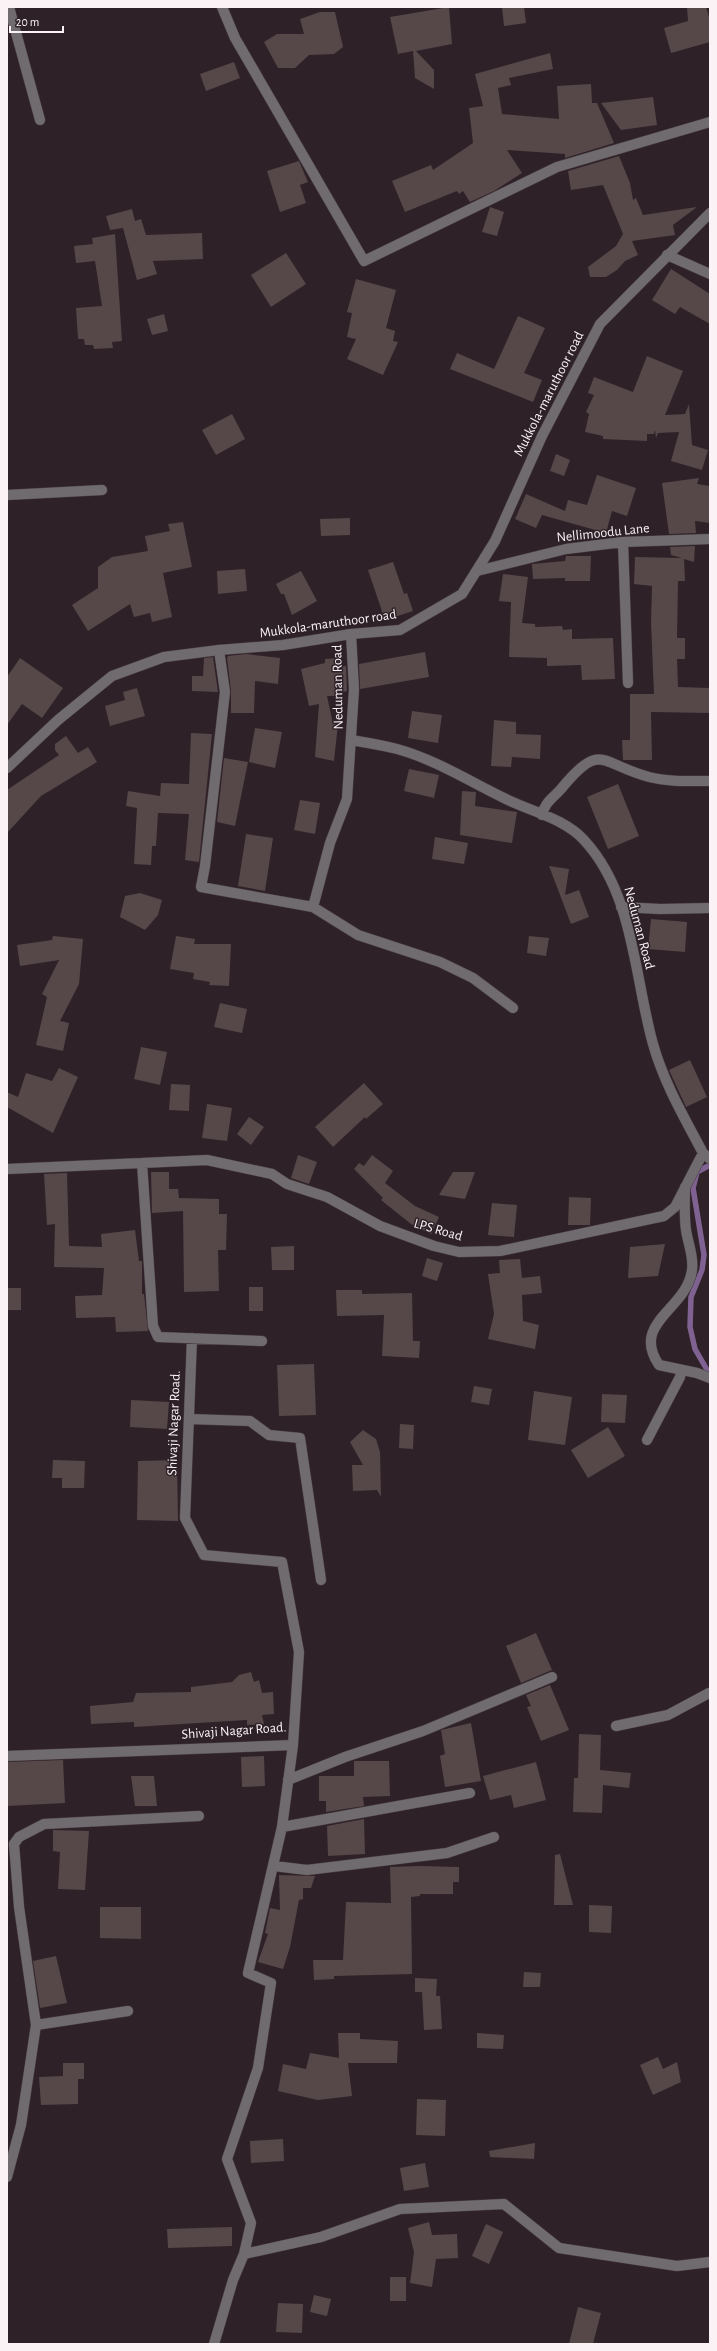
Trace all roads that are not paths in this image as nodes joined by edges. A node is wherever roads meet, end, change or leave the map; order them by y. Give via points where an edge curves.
1 (9, 7) edge
2 (222, 7) edge
3 (40, 120) dead end
4 (710, 122) edge
5 (710, 213) edge
6 (667, 254) junction
7 (710, 274) edge
8 (102, 490) dead end
9 (7, 495) edge
10 (710, 539) edge
11 (623, 542) junction
12 (476, 571) junction
13 (351, 634) junction
14 (220, 650) junction
15 (628, 683) dead end
16 (352, 740) junction
17 (7, 768) edge
18 (710, 781) edge
19 (542, 815) junction
20 (313, 907) junction
21 (621, 907) junction
22 (710, 908) edge
23 (513, 1008) dead end
24 (706, 1156) edge
25 (142, 1163) junction
26 (7, 1169) edge
27 (684, 1187) junction
28 (192, 1338) junction
29 (262, 1341) dead end
30 (681, 1371) junction
31 (710, 1378) edge
32 (189, 1419) junction
33 (647, 1440) dead end
34 (320, 1580) dead end
35 (552, 1677) dead end
36 (710, 1693) edge
37 (616, 1726) dead end
38 (293, 1745) junction
39 (7, 1756) edge
40 (288, 1780) junction
41 (470, 1793) dead end
42 (199, 1816) dead end
43 (282, 1827) junction
44 (494, 1837) dead end
45 (274, 1866) junction
46 (128, 2010) dead end
47 (36, 2025) junction
48 (7, 2177) edge
49 (244, 2254) junction
50 (710, 2262) edge
51 (214, 2344) edge

1 - 3 street
2 - 4 street via 235,38 364,261 557,167
5 - 6 street, Mukkola-maruthoor road
6 - 7 street
6 - 12 street, Mukkola-maruthoor road via 600,324 542,436 495,541
8 - 9 street
10 - 11 street, Nellimoodu Lane
11 - 12 street, Nellimoodu Lane via 566,549
11 - 15 street
12 - 13 street, Mukkola-maruthoor road via 462,594 400,630
13 - 14 street, Mukkola-maruthoor road via 283,646
13 - 16 street, Neduman Road via 354,670
14 - 17 street, Mukkola-maruthoor road via 164,657 112,676 58,720
14 - 20 street via 225,692 201,887
16 - 19 street, Neduman Road via 398,749
16 - 20 street, Neduman Road via 347,799 330,843
18 - 19 street via 665,781 616,763 593,760 584,763 575,771 544,805
19 - 21 street, Neduman Road via 555,820 583,839 603,865
20 - 23 street via 358,935 440,962 473,978
21 - 22 street
21 - 24 street, Neduman Road via 653,1044 669,1088
24 - 27 street, LPS Road
25 - 26 street, LPS Road
25 - 27 street, LPS Road via 207,1160 272,1174 287,1184 327,1197 380,1226 434,1246 460,1252 500,1251 664,1216 675,1207
25 - 28 street via 153,1326 158,1337
27 - 30 street via 686,1230 692,1257 692,1271 681,1296 652,1328 650,1338 652,1356 659,1365
28 - 29 street
28 - 32 street, Shivaji Nagar Road.
30 - 31 street via 698,1373
30 - 33 street
32 - 34 street via 250,1421 269,1435 300,1438
32 - 38 street, Shivaji Nagar Road. via 185,1518 204,1555 282,1562 299,1652
35 - 40 street via 423,1731 345,1757
36 - 37 street via 668,1715
38 - 39 street, Shivaji Nagar Road.
38 - 40 street
40 - 43 street
41 - 43 street
42 - 47 street via 44,1824 19,1836 14,1844 19,1907
43 - 45 street
44 - 45 street via 447,1853 307,1870
45 - 49 street via 248,1973 271,1983 258,2068 226,2159 252,2223
46 - 47 street
47 - 48 street via 21,2126
49 - 50 street via 321,2237 400,2209 504,2204 559,2248 677,2266
49 - 51 street via 233,2280

